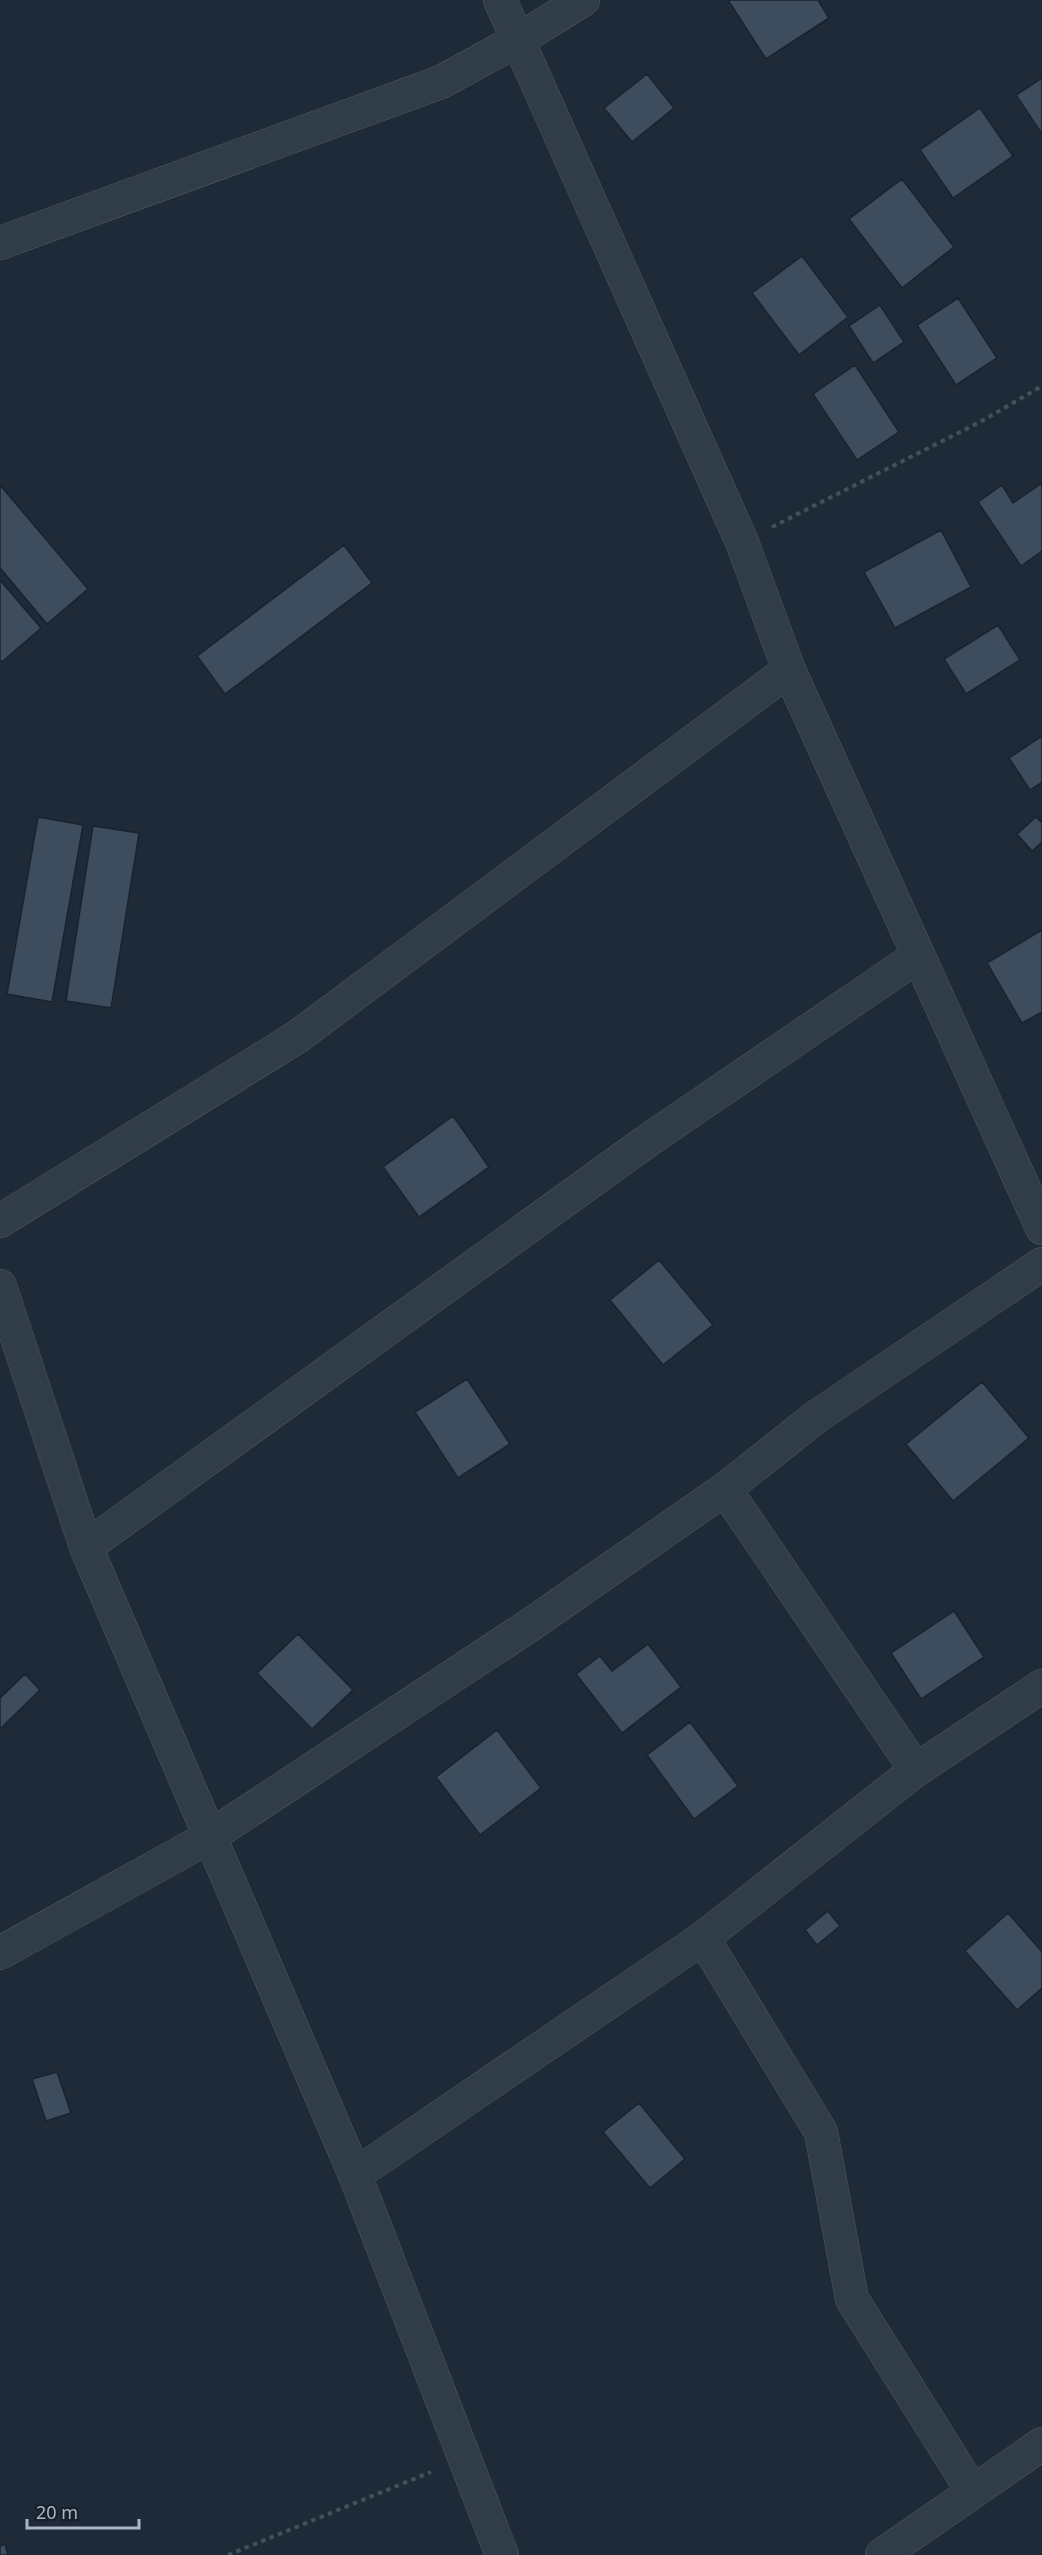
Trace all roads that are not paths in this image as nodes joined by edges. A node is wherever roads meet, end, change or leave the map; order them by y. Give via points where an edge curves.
1 (500, 0) edge
2 (583, 0) edge
3 (519, 40) junction
4 (0, 243) edge
5 (789, 670) junction
6 (918, 956) junction
7 (0, 1221) edge
8 (1042, 1228) edge
9 (1042, 1264) edge
10 (0, 1286) edge
11 (725, 1488) junction
12 (86, 1547) junction
13 (1042, 1686) edge
14 (916, 1770) junction
15 (211, 1836) junction
16 (703, 1938) junction
17 (0, 1953) edge
18 (355, 2175) junction
19 (1042, 2444) edge
20 (973, 2492) junction
21 (502, 2555) edge
22 (882, 2555) edge

1 - 3 street
2 - 3 street
3 - 4 street via 441,82
3 - 5 street via 742,542
5 - 6 street
5 - 7 street via 297,1037
6 - 8 street
6 - 12 street via 647,1141
9 - 11 street via 816,1417
10 - 12 street
11 - 14 street
11 - 15 street via 533,1623
12 - 15 street
13 - 14 street
14 - 16 street
15 - 17 street
15 - 18 street
16 - 18 street
16 - 20 street via 821,2132 852,2299
18 - 21 street
19 - 20 street
20 - 22 street

